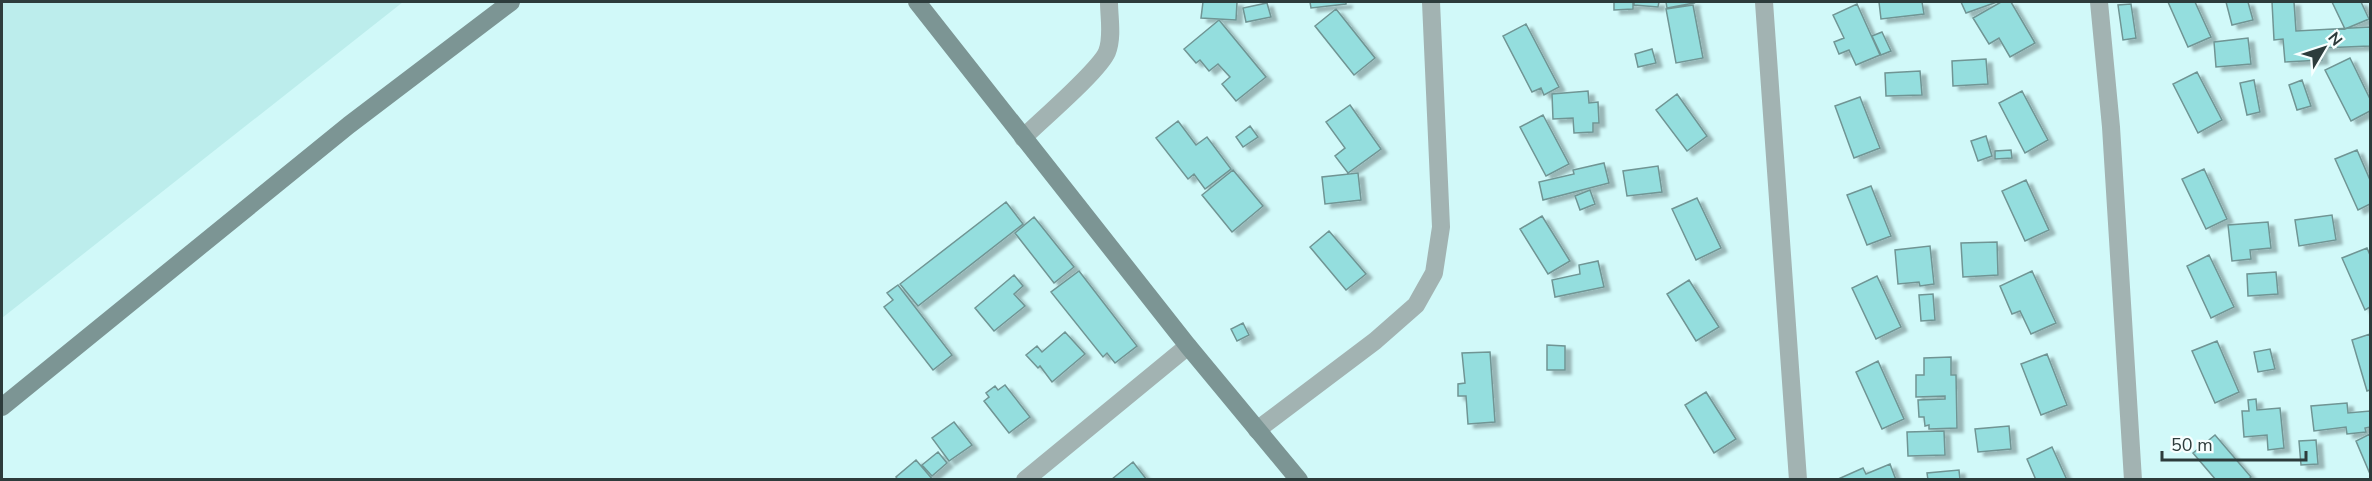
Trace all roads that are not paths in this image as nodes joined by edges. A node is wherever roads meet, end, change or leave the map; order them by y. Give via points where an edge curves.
1 (511, 2) edge
2 (917, 2) edge
3 (1109, 2) edge
4 (1431, 2) edge
5 (1764, 2) edge
6 (2099, 2) edge
7 (1023, 138) junction
8 (1188, 346) junction
9 (2, 407) edge
10 (1257, 430) junction
11 (1025, 480) edge
12 (1299, 480) edge
13 (1798, 480) edge
14 (2133, 480) edge

1 - 9 street via 349,125
2 - 7 street
3 - 7 street via 1106,53
4 - 10 street via 1441,227 1434,273 1416,305
5 - 13 street
6 - 14 street via 2111,126
7 - 8 street
8 - 10 street
8 - 11 street
10 - 12 street

